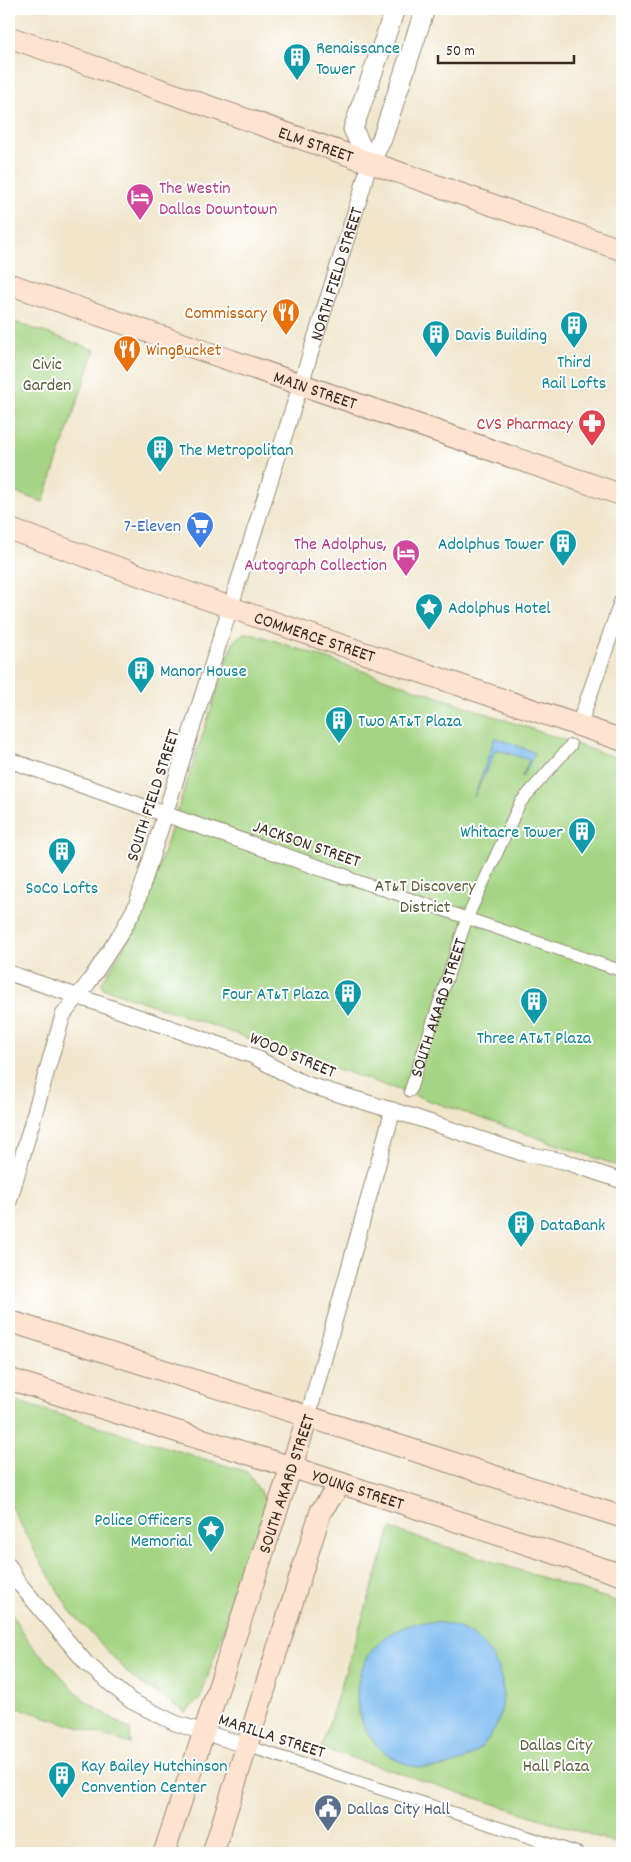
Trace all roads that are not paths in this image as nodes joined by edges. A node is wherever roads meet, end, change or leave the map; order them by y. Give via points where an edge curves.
1 (395, 9) edge
2 (424, 9) edge
3 (9, 37) edge
4 (369, 163) junction
5 (622, 250) edge
6 (9, 284) edge
7 (300, 385) junction
8 (622, 495) edge
9 (9, 529) edge
10 (622, 601) edge
11 (231, 607) junction
12 (579, 725) junction
13 (622, 740) edge
14 (571, 745) dead end
15 (9, 760) edge
16 (166, 814) junction
17 (346, 877) joint
18 (468, 918) junction
19 (622, 971) edge
20 (9, 973) edge
21 (77, 996) junction
22 (410, 1091) dead end
23 (393, 1110) junction
24 (622, 1181) edge
25 (9, 1202) edge
26 (9, 1321) edge
27 (9, 1379) edge
28 (308, 1416) junction
29 (291, 1467) junction
30 (341, 1483) junction
31 (622, 1517) edge
32 (9, 1566) edge
33 (622, 1575) edge
34 (204, 1733) junction
35 (247, 1746) junction
36 (164, 1853) edge
37 (213, 1853) edge
38 (578, 1853) edge

1 - 4 street via 353,129
2 - 4 street, NORTH FIELD STREET via 382,139
3 - 4 main road, ELM STREET
4 - 5 main road, ELM STREET
4 - 7 street, NORTH FIELD STREET
6 - 7 main road, MAIN STREET
7 - 8 main road, MAIN STREET
7 - 11 street, SOUTH FIELD STREET
9 - 11 main road, COMMERCE STREET
10 - 12 street
11 - 12 main road, COMMERCE STREET
11 - 16 street, SOUTH FIELD STREET
12 - 13 main road, COMMERCE STREET
14 - 18 street, SOUTH AKARD STREET via 520,803
15 - 16 street, JACKSON STREET
16 - 17 street, JACKSON STREET
16 - 21 street, SOUTH FIELD STREET via 136,906
17 - 18 street, JACKSON STREET
18 - 19 street, JACKSON STREET
18 - 22 street, SOUTH AKARD STREET
20 - 21 street, WOOD STREET
21 - 23 street, WOOD STREET via 259,1058 296,1080
21 - 25 street, SOUTH FIELD STREET via 63,1015
23 - 24 street, WOOD STREET via 525,1154 563,1161
23 - 28 street, SOUTH AKARD STREET
26 - 28 main road
27 - 29 main road, YOUNG STREET
28 - 29 main road, SOUTH AKARD STREET
28 - 31 main road
29 - 30 main road, YOUNG STREET
29 - 34 main road, SOUTH AKARD STREET
30 - 33 main road, YOUNG STREET
30 - 35 main road via 321,1511
32 - 34 street, MARILLA STREET via 17,1581 86,1663 131,1701 162,1718
34 - 35 street, MARILLA STREET
34 - 36 main road, SOUTH AKARD STREET
35 - 37 main road
35 - 38 street, MARILLA STREET

